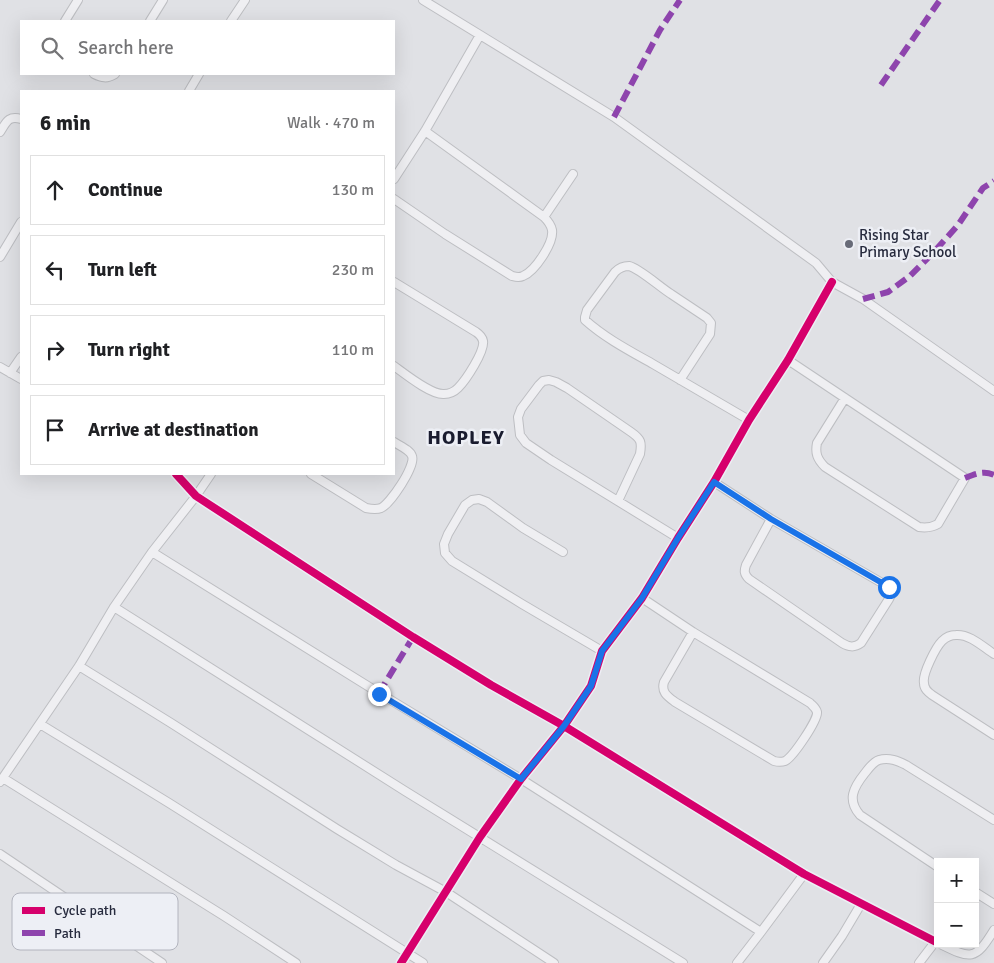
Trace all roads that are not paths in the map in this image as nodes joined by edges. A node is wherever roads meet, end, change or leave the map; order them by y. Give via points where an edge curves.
1 (78, 0) edge
2 (163, 0) edge
3 (245, 0) edge
4 (423, 0) edge
5 (66, 20) edge
6 (151, 20) edge
7 (232, 20) edge
8 (480, 36) junction
9 (96, 75) edge
10 (114, 75) edge
11 (198, 75) edge
12 (190, 90) edge
13 (20, 119) edge
14 (425, 130) junction
15 (0, 132) edge
16 (573, 174) dead end
17 (395, 177) edge
18 (395, 200) edge
19 (544, 217) junction
20 (20, 224) edge
21 (0, 257) edge
22 (832, 282) junction
23 (395, 283) edge
24 (20, 358) edge
25 (788, 360) junction
26 (0, 367) edge
27 (395, 367) edge
28 (10, 373) junction
29 (20, 378) edge
30 (680, 380) junction
31 (994, 391) edge
32 (845, 398) junction
33 (749, 420) junction
34 (395, 443) edge
35 (177, 475) edge
36 (210, 475) edge
37 (313, 475) edge
38 (714, 482) junction
39 (196, 496) junction
40 (618, 501) junction
41 (771, 519) junction
42 (678, 538) junction
43 (152, 552) junction
44 (564, 552) dead end
45 (642, 598) junction
46 (114, 606) junction
47 (693, 632) junction
48 (602, 651) junction
49 (994, 654) edge
50 (79, 666) junction
51 (40, 724) junction
52 (564, 726) junction
53 (994, 736) edge
54 (521, 779) junction
55 (1, 780) edge
56 (994, 820) edge
57 (480, 837) junction
58 (0, 854) edge
59 (934, 864) edge
60 (804, 874) junction
61 (446, 892) junction
62 (58, 893) edge
63 (979, 895) edge
64 (861, 904) junction
65 (994, 904) edge
66 (994, 930) edge
67 (761, 932) junction
68 (934, 941) edge
69 (934, 946) edge
70 (948, 948) edge
71 (143, 950) edge
72 (407, 954) junction
73 (162, 963) edge
74 (296, 963) edge
75 (401, 963) edge
76 (423, 963) edge
77 (554, 963) edge
78 (683, 963) edge
79 (737, 963) edge
80 (824, 963) edge
81 (919, 963) edge

1 - 5 street
2 - 6 street
3 - 7 street
4 - 8 street
8 - 14 street
8 - 22 street via 614,117 816,263
9 - 10 street via 102,78
11 - 12 street
13 - 15 street via 8,120
14 - 17 street
14 - 19 street
16 - 19 street
18 - 19 street via 505,273 519,278 532,270 550,243 552,229
20 - 21 street
22 - 25 street
22 - 31 street via 863,299
23 - 27 street via 476,332 483,342 482,350 463,382 450,393 434,392
24 - 28 street
25 - 32 street
25 - 33 street
26 - 28 street
28 - 29 street
30 - 30 street via 710,334 711,323 638,270 631,266 619,268 587,310 586,320
30 - 33 street
32 - 32 street via 965,478 938,524 919,527 820,462 817,443
33 - 38 street
34 - 37 street via 408,451 413,459 410,471 390,500 379,509 366,508
35 - 39 street
36 - 39 street
38 - 41 street
38 - 42 street
39 - 43 street
39 - 52 street via 413,637
40 - 40 street via 640,454 642,446 637,436 567,388 556,382 543,381 521,409 518,418 520,435 526,443
40 - 42 street
41 - 41 street via 746,565 746,575 842,643 857,646 889,599 889,587
42 - 45 street
43 - 46 street
43 - 54 street
44 - 48 street via 479,499 465,505 444,544 445,553 452,561
45 - 47 street
45 - 48 street
46 - 50 street
46 - 57 street
47 - 47 street via 815,708 817,713 813,725 786,760 774,761 664,693 664,682
48 - 52 street via 591,686
49 - 53 street via 964,635 948,636 938,646 923,679 926,690 932,695
50 - 51 street
50 - 61 street via 337,830
51 - 55 street
51 - 72 street
52 - 54 street
52 - 60 street
54 - 57 street
54 - 67 street
55 - 74 street
56 - 59 street via 896,760 880,760 873,764 856,785 853,794 855,810
57 - 61 street
57 - 78 street
58 - 62 street
60 - 64 street
60 - 67 street
61 - 72 street
61 - 77 street
63 - 65 street
64 - 68 street
64 - 80 street
66 - 70 street via 985,945 973,955 967,956
67 - 79 street
69 - 81 street
71 - 73 street
72 - 75 street
72 - 76 street

